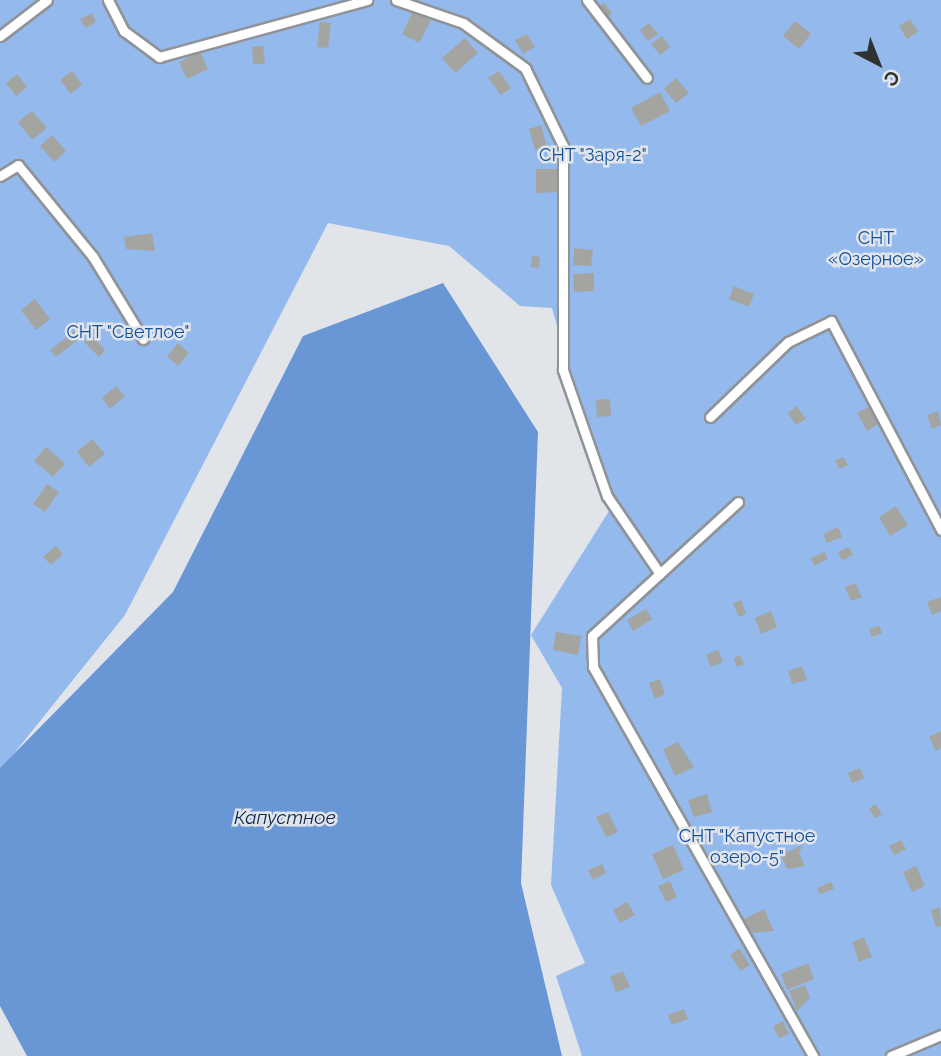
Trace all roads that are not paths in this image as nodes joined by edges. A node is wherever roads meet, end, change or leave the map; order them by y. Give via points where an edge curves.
1 (47, 0) edge
2 (108, 0) edge
3 (368, 0) edge
4 (396, 0) edge
5 (586, 0) edge
6 (33, 4) edge
7 (0, 36) edge
8 (647, 78) dead end
9 (0, 176) edge
10 (143, 339) dead end
11 (710, 417) dead end
12 (738, 502) dead end
13 (941, 530) edge
14 (660, 574) junction
15 (941, 1035) edge
16 (908, 1053) edge
17 (813, 1056) edge
18 (891, 1056) edge

1 - 6 lane
2 - 3 lane via 124,32 159,57
4 - 14 lane via 463,23 525,68 564,146 563,370 607,496
5 - 8 lane
6 - 7 lane
9 - 10 lane via 18,165 93,257
11 - 13 lane via 788,342 831,321
12 - 14 lane
14 - 17 lane via 592,636 593,667
15 - 16 lane
16 - 18 lane

